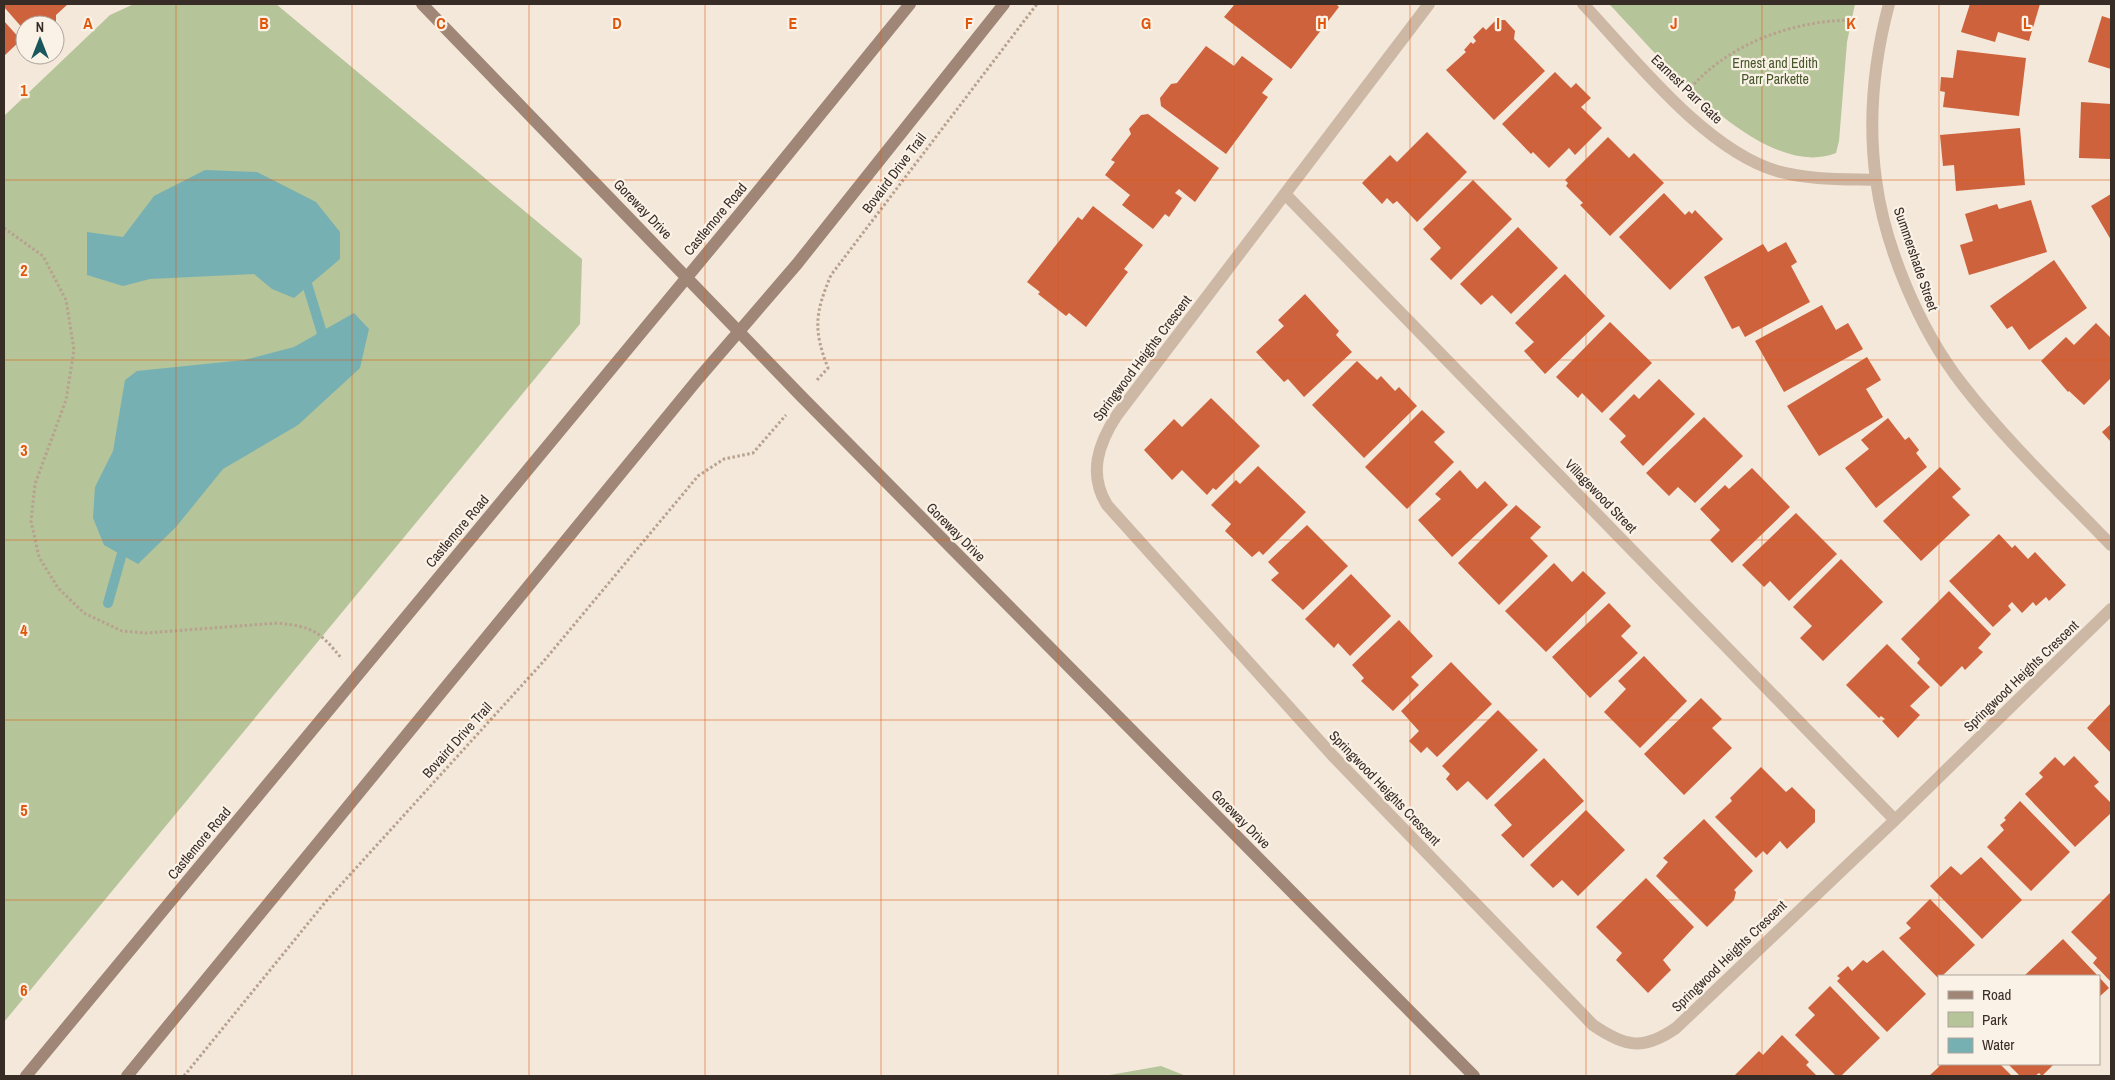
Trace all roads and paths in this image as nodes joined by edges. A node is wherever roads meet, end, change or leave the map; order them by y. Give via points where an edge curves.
1 (422, 4) edge
2 (910, 4) edge
3 (1004, 4) edge
4 (1037, 4) edge
5 (1429, 4) edge
6 (1583, 4) edge
7 (1889, 4) edge
8 (1855, 20) dead end
9 (1694, 84) dead end
10 (1876, 180) junction
11 (1285, 194) junction
12 (4, 228) edge
13 (686, 276) junction
14 (739, 332) junction
15 (825, 372) dead end
16 (763, 442) dead end
17 (2111, 545) edge
18 (2111, 609) edge
19 (358, 674) junction
20 (1895, 820) junction
21 (26, 1076) edge
22 (127, 1076) edge
23 (184, 1076) edge
24 (1474, 1076) edge

1 - 13 main road, Goreway Drive
2 - 13 main road, Castlemore Road
3 - 14 main road
4 - 15 path, Bovaird Drive Trail via 831,276 821,298 817,321 819,346 828,368
5 - 11 street, Springwood Heights Crescent
6 - 10 street, Earnest Parr Gate via 1691,117 1735,151 1757,164 1797,176
7 - 10 street, Summershade Street via 1874,94
8 - 9 path via 1772,33 1711,66
10 - 17 street, Summershade Street via 1883,215 1905,282 1922,322 1942,356 1995,424
11 - 20 street, Villagewood Street
11 - 20 street, Springwood Heights Crescent via 1103,435 1098,452 1098,491 1107,505 1333,756 1587,1018 1615,1040 1640,1045 1659,1040 1676,1028
12 - 19 path via 43,256 66,300 73,342 66,400 35,484 31,521 38,557 58,588 84,613 122,631 278,623 299,625 327,640
13 - 14 main road, Goreway Drive
13 - 19 main road, Castlemore Road
14 - 22 main road
14 - 24 main road, Goreway Drive
16 - 23 path, Bovaird Drive Trail via 753,453 724,459 698,476 543,662 327,900
18 - 20 street, Springwood Heights Crescent
19 - 21 main road, Castlemore Road

